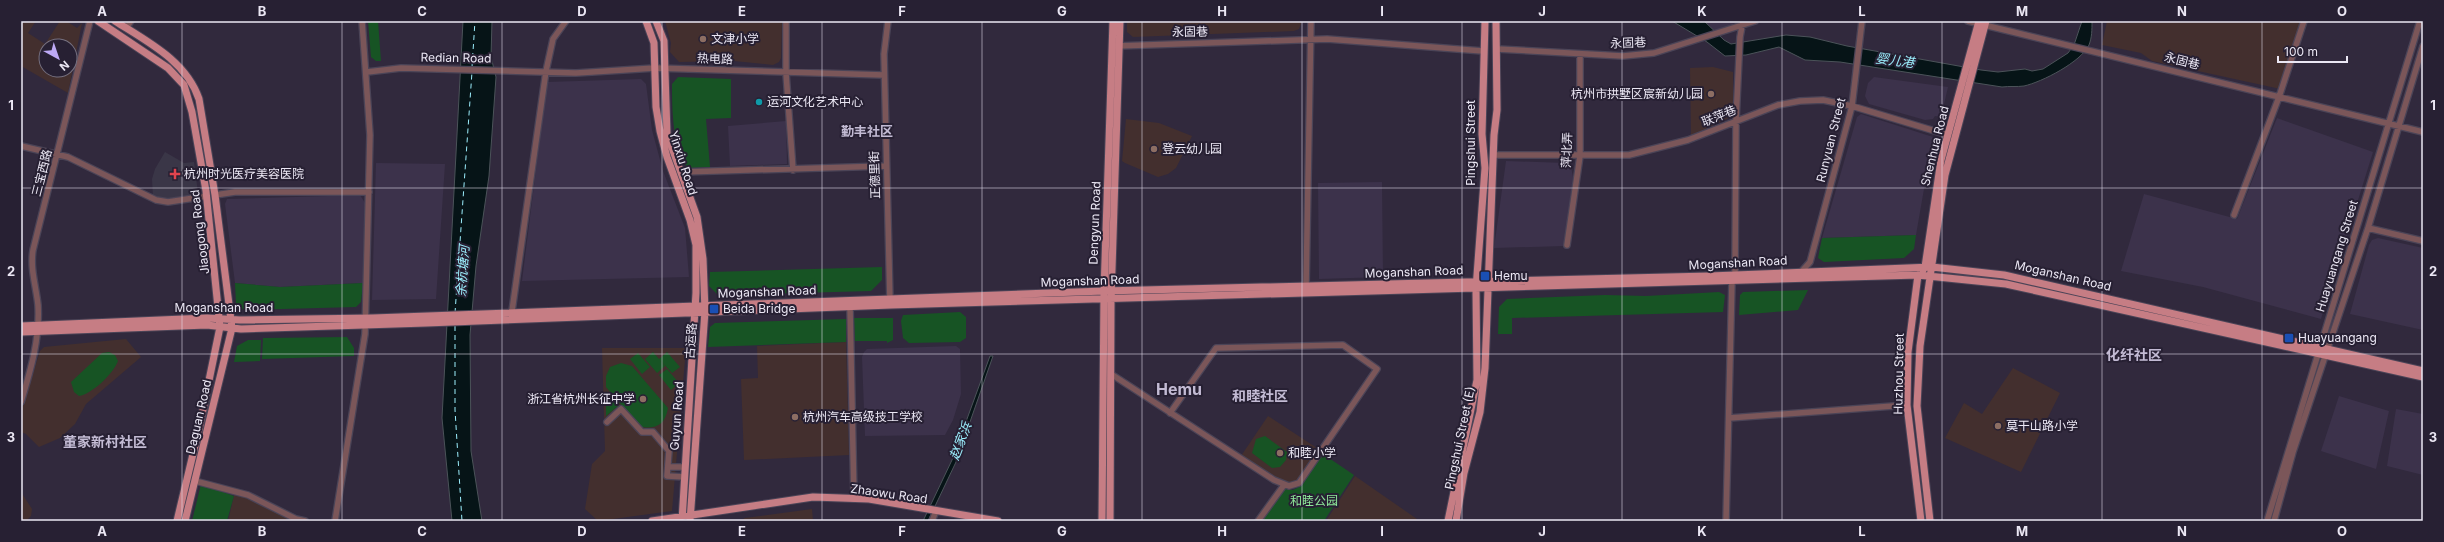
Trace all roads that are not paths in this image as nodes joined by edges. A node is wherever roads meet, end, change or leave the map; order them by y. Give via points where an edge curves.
1 (90, 21) edge
2 (98, 21) edge
3 (115, 21) edge
4 (131, 21) edge
5 (362, 21) edge
6 (566, 21) edge
7 (646, 21) edge
8 (656, 21) edge
9 (786, 21) edge
10 (888, 21) edge
11 (1113, 21) edge
12 (1120, 21) edge
13 (1311, 21) edge
14 (1485, 21) edge
15 (1496, 21) edge
16 (1755, 21) edge
17 (1862, 21) edge
18 (1968, 21) edge
19 (2304, 21) edge
20 (2420, 21) edge
21 (1982, 22) edge
22 (1743, 24) edge
23 (126, 28) junction
24 (1310, 38) junction
25 (1112, 46) junction
26 (1120, 46) junction
27 (2423, 46) edge
28 (1497, 49) junction
29 (1483, 51) junction
30 (1580, 54) junction
31 (656, 68) junction
32 (664, 68) junction
33 (546, 71) junction
34 (367, 72) junction
35 (786, 73) junction
36 (884, 75) junction
37 (1966, 86) junction
38 (2279, 97) junction
39 (1852, 106) junction
40 (1736, 120) junction
41 (2389, 124) junction
42 (2398, 126) junction
43 (2423, 132) edge
44 (1948, 135) junction
45 (21, 146) edge
46 (57, 155) junction
47 (1493, 155) junction
48 (1580, 156) junction
49 (886, 166) junction
50 (793, 170) junction
51 (682, 172) junction
52 (369, 192) junction
53 (216, 195) junction
54 (207, 196) junction
55 (2234, 215) dead end
56 (2368, 228) junction
57 (2423, 241) edge
58 (1567, 245) dead end
59 (1810, 262) junction
60 (1928, 267) junction
61 (1817, 270) junction
62 (1802, 271) junction
63 (1918, 275) junction
64 (1931, 276) junction
65 (1734, 277) junction
66 (1477, 280) junction
67 (1488, 280) junction
68 (1306, 287) junction
69 (1487, 288) junction
70 (1476, 289) junction
71 (1108, 296) junction
72 (890, 302) junction
73 (850, 307) junction
74 (705, 308) junction
75 (695, 309) junction
76 (512, 312) junction
77 (491, 316) junction
78 (220, 318) junction
79 (230, 319) junction
80 (365, 321) junction
81 (21, 326) edge
82 (220, 327) junction
83 (38, 328) junction
84 (232, 328) junction
85 (21, 332) edge
86 (2323, 347) junction
87 (2321, 356) junction
88 (2423, 371) edge
89 (1110, 374) junction
90 (2423, 377) edge
91 (21, 402) edge
92 (1907, 405) junction
93 (1170, 413) junction
94 (1728, 418) junction
95 (607, 422) dead end
96 (668, 467) junction
97 (685, 468) junction
98 (685, 477) junction
99 (199, 482) dead end
100 (1284, 485) junction
101 (854, 499) junction
102 (935, 511) junction
103 (690, 518) edge
104 (683, 519) edge
105 (177, 521) edge
106 (185, 521) edge
107 (305, 521) edge
108 (335, 521) edge
109 (652, 521) edge
110 (932, 521) edge
111 (998, 521) edge
112 (1102, 521) edge
113 (1110, 521) edge
114 (1258, 521) edge
115 (1448, 521) edge
116 (1456, 521) edge
117 (1726, 521) edge
118 (1921, 521) edge
119 (1930, 521) edge
120 (2267, 521) edge
121 (2274, 521) edge

1 - 46 street, 三宝西路
2 - 54 main road, Jiaogong Road via 168,68 184,86 192,112
3 - 23 main road, Jiaogong Road
4 - 23 street
5 - 34 street
6 - 33 street via 553,39
7 - 31 main road, Yinxiu Road via 654,42
8 - 32 main road, Yinxiu Road via 664,41
9 - 35 street
10 - 36 street, 正德里街
11 - 25 main road, Dengyun Road
12 - 26 main road, Dengyun Road
13 - 24 street
14 - 29 main road, Pingshui Street
15 - 28 main road, Pingshui Street
16 - 22 street, 永固巷
17 - 39 street, Runyuan Street
18 - 21 street, 永固巷
19 - 38 street
20 - 41 street, Huayuangang Street
21 - 37 main road, Shenhua Road
21 - 38 street, 永固巷
22 - 30 street, 永固巷 via 1654,53 1624,56
22 - 40 street via 1740,37
23 - 53 main road, Jiaogong Road via 172,59 194,85 199,99
24 - 26 street, 永固巷
24 - 29 street, 永固巷
24 - 68 street
25 - 26 street, 永固巷
25 - 71 main road, Dengyun Road
26 - 71 main road, Dengyun Road
27 - 42 street, Huayuangang Street
28 - 30 street, 永固巷
28 - 47 main road, Pingshui Street
29 - 66 main road, Pingshui Street via 1482,134 1485,168
30 - 48 street, 萍北弄
31 - 32 street, 热电路
31 - 33 street, 热电路 via 576,73
31 - 75 main road, Yinxiu Road via 656,107 660,131 696,245
32 - 35 street, 热电路
32 - 51 main road, Yinxiu Road via 667,134 673,155
33 - 34 street, Redian Road via 401,68
33 - 76 street
34 - 52 street
35 - 36 street, 热电路
35 - 50 street
36 - 49 street, 正德里街
37 - 44 main road, Shenhua Road
37 - 60 main road, Shenhua Road via 1945,175
38 - 41 street, 永固巷
38 - 55 street
39 - 40 street, 联萍巷 via 1823,100 1800,101 1778,105
39 - 44 street, 联萍巷
39 - 59 street, Runyuan Street
40 - 48 street, 联萍巷 via 1657,150 1629,155
40 - 65 street
41 - 42 street, 永固巷
41 - 86 street, Huayuangang Street
42 - 43 street, 永固巷
42 - 56 street, Huayuangang Street
44 - 60 main road, Shenhua Road via 1936,185
45 - 46 street
46 - 54 street via 68,157 156,200 168,202
46 - 83 street, 三宝西路 via 32,261 38,304
47 - 48 street, 联萍巷
47 - 67 main road, Pingshui Street
48 - 58 street, 萍北弄
49 - 50 street
49 - 72 street, 正德里街
50 - 51 street
51 - 74 main road, Yinxiu Road via 701,235
52 - 53 street via 235,192
52 - 80 street
53 - 79 main road, Jiaogong Road
54 - 78 main road, Jiaogong Road
56 - 57 street
56 - 86 street, Huayuangang Street
59 - 61 street
59 - 62 street, Runyuan Street
60 - 61 main road, Moganshan Road
60 - 63 main road
60 - 64 main road, Shenhua Road
60 - 86 main road, Moganshan Road via 2004,274
61 - 62 main road, Moganshan Road
62 - 65 main road, Moganshan Road
63 - 64 main road, Moganshan Road
63 - 65 main road, Moganshan Road
63 - 92 main road, Huzhou Street via 1908,352
64 - 87 main road, Moganshan Road via 2006,284
64 - 119 main road, Huzhou Street via 1917,376 1918,412
65 - 67 main road, Moganshan Road
65 - 69 main road, Moganshan Road
65 - 94 street
66 - 67 main road, Moganshan Road
66 - 68 main road, Moganshan Road
66 - 70 main road, Pingshui Street
67 - 69 main road, Pingshui Street
68 - 71 main road, Moganshan Road
69 - 70 main road, Moganshan Road
69 - 116 main road, Pingshui Street (E) via 1485,368 1480,412 1464,473
70 - 71 main road, Moganshan Road
70 - 115 main road, Pingshui Street (E) via 1477,380
71 - 72 main road, Moganshan Road
71 - 89 main road, Dengyun Road
71 - 112 main road, Dengyun Road
72 - 73 main road, Moganshan Road
72 - 74 main road, Moganshan Road
73 - 74 main road, Moganshan Road
73 - 101 street
74 - 75 main road, Moganshan Road
74 - 103 main road, 古运路
75 - 76 main road, Moganshan Road
75 - 77 main road, Moganshan Road
75 - 97 main road, Guyun Road
76 - 77 main road, Moganshan Road
77 - 80 main road, Moganshan Road
78 - 79 main road, Moganshan Road
78 - 82 main road, Daguan Road
78 - 83 main road, Moganshan Road
79 - 80 main road, Moganshan Road
79 - 84 main road, Daguan Road
80 - 84 main road, Moganshan Road
80 - 108 street
81 - 83 main road, Moganshan Road
82 - 83 main road, Moganshan Road via 207,325
82 - 84 main road, Moganshan Road
82 - 105 main road, Daguan Road
83 - 85 main road, Moganshan Road
83 - 91 street, 三宝西路 via 34,359
84 - 106 main road, Daguan Road
86 - 87 street, Huayuangang Street
86 - 88 main road, Moganshan Road
87 - 90 main road, Moganshan Road
87 - 120 street, Huayuangang Street
87 - 121 street, Huayuangang Street
89 - 93 street
89 - 113 main road, Dengyun Road
92 - 94 street
92 - 118 main road, Huzhou Street
93 - 100 street
93 - 100 street via 1216,348 1343,345 1349,348 1377,369 1299,483 1294,486
94 - 117 street
95 - 96 street via 621,409 642,432 653,432 669,451
96 - 97 street
96 - 98 street via 667,476
97 - 98 main road, Guyun Road
98 - 104 main road, Guyun Road
99 - 107 street via 248,495
100 - 114 street
101 - 102 main road, Zhaowu Road
101 - 103 main road, Zhaowu Road via 813,497
102 - 110 street
102 - 111 main road, Zhaowu Road
103 - 104 main road, Zhaowu Road
104 - 109 main road, Zhaowu Road

